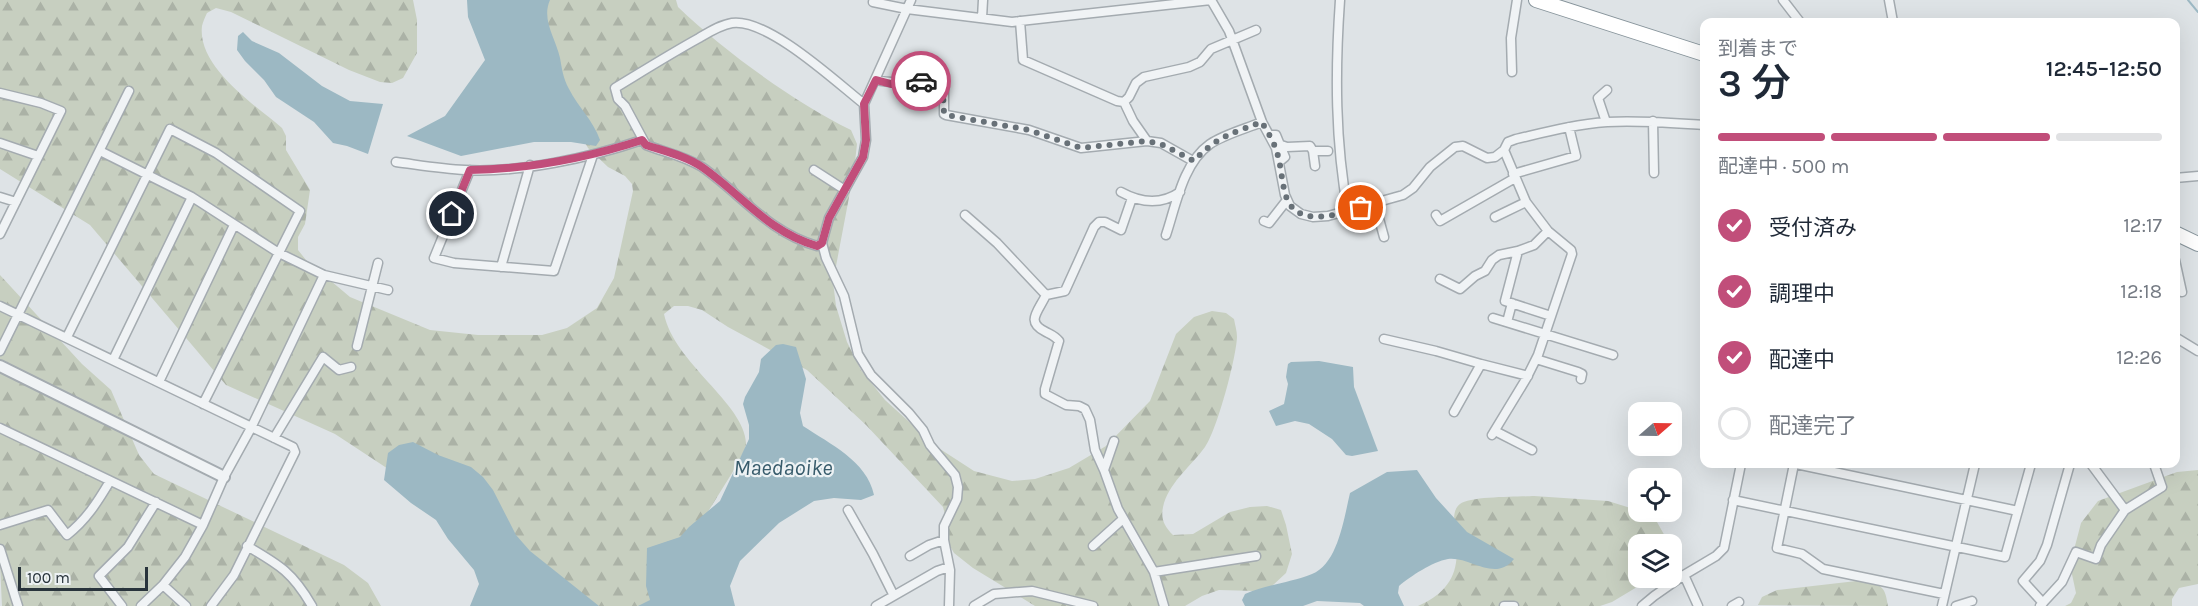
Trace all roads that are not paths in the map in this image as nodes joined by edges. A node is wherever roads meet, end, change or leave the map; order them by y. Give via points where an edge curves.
1 (911, 0) edge
2 (983, 0) edge
3 (1340, 0) edge
4 (1517, 0) edge
5 (1536, 0) edge
6 (1783, 0) edge
7 (1889, 0) edge
8 (873, 2) dead end
9 (907, 9) junction
10 (982, 18) junction
11 (1797, 18) edge
12 (1892, 18) edge
13 (1020, 21) junction
14 (1257, 30) dead end
15 (1232, 40) junction
16 (1700, 53) edge
17 (1512, 72) dead end
18 (876, 80) junction
19 (1607, 90) dead end
20 (129, 91) dead end
21 (0, 93) edge
22 (1124, 102) junction
23 (864, 104) junction
24 (1262, 122) junction
25 (1606, 122) junction
26 (1653, 122) junction
27 (1569, 127) junction
28 (1700, 127) edge
29 (1269, 135) junction
30 (642, 140) junction
31 (1147, 141) junction
32 (0, 143) edge
33 (1281, 145) junction
34 (1504, 150) junction
35 (100, 151) junction
36 (1313, 151) junction
37 (1328, 151) dead end
38 (593, 155) junction
39 (38, 156) junction
40 (1194, 161) junction
41 (396, 162) dead end
42 (1279, 162) junction
43 (530, 165) junction
44 (1315, 166) dead end
45 (470, 170) junction
46 (814, 170) dead end
47 (1654, 173) dead end
48 (146, 174) junction
49 (1514, 176) junction
50 (2198, 176) edge
51 (2180, 178) edge
52 (845, 190) junction
53 (1121, 192) dead end
54 (1180, 192) junction
55 (0, 197) edge
56 (192, 197) junction
57 (1132, 198) junction
58 (1287, 200) junction
59 (16, 202) junction
60 (1526, 202) junction
61 (1375, 204) junction
62 (1348, 212) junction
63 (965, 215) dead end
64 (1495, 217) dead end
65 (1264, 221) dead end
66 (1440, 221) dead end
67 (234, 225) junction
68 (1548, 231) junction
69 (0, 234) edge
70 (1166, 235) dead end
71 (1384, 237) dead end
72 (2180, 238) edge
73 (822, 243) junction
74 (2198, 244) edge
75 (1518, 251) junction
76 (279, 253) junction
77 (378, 263) dead end
78 (501, 267) junction
79 (324, 275) junction
80 (1440, 279) dead end
81 (2180, 283) edge
82 (372, 286) junction
83 (388, 290) dead end
84 (2182, 292) dead end
85 (1046, 295) junction
86 (1512, 303) junction
87 (0, 306) edge
88 (19, 314) junction
89 (1551, 316) junction
90 (1493, 318) dead end
91 (1507, 322) junction
92 (1545, 334) junction
93 (67, 337) junction
94 (1384, 339) dead end
95 (2180, 340) edge
96 (357, 346) dead end
97 (0, 351) edge
98 (2198, 351) edge
99 (1613, 355) dead end
100 (1536, 359) junction
101 (113, 360) junction
102 (1481, 364) junction
103 (0, 366) edge
104 (351, 367) dead end
105 (1528, 376) junction
106 (1581, 379) dead end
107 (159, 382) junction
108 (203, 404) junction
109 (1454, 412) dead end
110 (0, 428) edge
111 (251, 428) junction
112 (274, 438) junction
113 (1114, 441) dead end
114 (1532, 450) dead end
115 (1740, 468) edge
116 (1794, 468) edge
117 (1814, 468) edge
118 (1974, 468) edge
119 (2030, 468) edge
120 (2069, 468) edge
121 (2094, 468) edge
122 (2155, 468) edge
123 (1104, 470) junction
124 (224, 477) junction
125 (110, 481) junction
126 (1733, 500) junction
127 (1967, 500) junction
128 (156, 502) junction
129 (848, 510) dead end
130 (2125, 510) junction
131 (1785, 511) junction
132 (2018, 511) junction
133 (1123, 519) junction
134 (0, 525) edge
135 (203, 525) junction
136 (944, 540) junction
137 (248, 546) junction
138 (1093, 546) dead end
139 (1955, 547) junction
140 (1, 556) edge
141 (910, 556) dead end
142 (1256, 556) dead end
143 (949, 567) junction
144 (1154, 572) junction
145 (1684, 575) junction
146 (164, 585) junction
147 (893, 594) junction
148 (1944, 594) junction
149 (1972, 601) dead end
150 (2042, 604) edge
151 (18, 606) edge
152 (122, 606) edge
153 (141, 606) edge
154 (186, 606) edge
155 (211, 606) edge
156 (312, 606) edge
157 (876, 606) edge
158 (949, 606) edge
159 (974, 606) edge
160 (1092, 606) edge
161 (1164, 606) edge
162 (1504, 606) edge
163 (1513, 606) edge
164 (1642, 606) edge
165 (1698, 606) edge
166 (1942, 606) edge
167 (1956, 606) edge

1 - 9 street
2 - 10 street
3 - 62 street via 1335,67 1341,175
4 - 17 street via 1511,38
5 - 16 highway
6 - 11 street
7 - 12 street
8 - 9 street
9 - 10 street
9 - 18 street
10 - 13 street
13 - 15 street via 1211,0
13 - 22 street via 1022,55 1028,63
14 - 15 street
15 - 22 street via 1189,67 1144,77
15 - 24 street
18 - 23 street
18 - 31 street via 891,84 944,80 946,115 1029,130 1081,148
19 - 25 street via 1598,98
20 - 35 street
21 - 39 street via 61,111
22 - 31 street
23 - 30 street via 768,32 734,22 688,44 615,88
23 - 52 street via 863,157
24 - 29 street
24 - 40 street via 1208,145
25 - 26 street
25 - 27 street
26 - 28 street
26 - 47 street
27 - 34 street via 1516,139 1508,142
27 - 49 street via 1576,156
29 - 33 street via 1276,135
29 - 42 street
30 - 38 street
30 - 73 street via 702,168 782,232 817,246
31 - 40 street
32 - 39 street
33 - 36 street via 1310,146
33 - 42 street via 1285,157
34 - 49 street
34 - 61 street via 1487,158 1463,146 1455,147 1430,167 1413,188
35 - 48 street
35 - 88 street
36 - 37 street
36 - 44 street
38 - 43 street
38 - 78 street via 554,271
39 - 59 street
40 - 54 street
41 - 45 street
42 - 58 street
43 - 45 street
43 - 78 street
45 - 78 street via 434,258
46 - 52 street
48 - 56 street
48 - 76 street via 170,129 216,153 300,211
48 - 93 street
49 - 60 street
49 - 66 street
50 - 51 street
52 - 73 street via 829,218
53 - 57 street
54 - 57 street via 1160,202
54 - 70 street
55 - 59 street
56 - 67 street
56 - 101 street
57 - 85 street via 1121,230 1099,222 1065,291
58 - 62 street via 1301,214 1313,217
58 - 65 street via 1269,223
59 - 69 street
60 - 64 street
60 - 68 street
61 - 62 street
61 - 71 street
63 - 85 street
67 - 76 street
67 - 107 street
68 - 75 street via 1534,245
68 - 89 street via 1572,254
72 - 74 highway
73 - 136 street via 843,296 858,354 955,475 957,499 944,526
75 - 80 street via 1499,255 1460,290
75 - 86 street via 1504,301
76 - 79 street
76 - 108 street
77 - 82 street
79 - 82 street
79 - 111 street
81 - 84 street
82 - 83 street
82 - 96 street
85 - 123 street via 1034,324 1059,341 1046,394 1066,405 1085,409
86 - 89 street
86 - 91 street
87 - 88 street
88 - 93 street
88 - 97 street
89 - 92 street
90 - 91 street
91 - 92 street
92 - 99 street
92 - 100 street
93 - 101 street
94 - 102 street
95 - 98 street
100 - 105 street
100 - 106 street via 1578,372
101 - 107 street
102 - 105 street
102 - 109 street
103 - 124 street
104 - 112 street via 339,370 323,357
105 - 114 street via 1493,433
107 - 108 street
108 - 111 street
110 - 125 street
111 - 112 street
111 - 124 street
112 - 137 street via 293,447 295,452
113 - 123 street
115 - 126 street
116 - 131 street
117 - 127 street
118 - 127 street
119 - 132 street
120 - 150 street via 2047,545 2024,581
121 - 130 street
122 - 130 street via 2162,487
123 - 133 street
124 - 135 street
125 - 128 street
125 - 134 street via 94,509 67,536 48,510
126 - 131 street
126 - 145 street via 1724,548
127 - 132 street
127 - 139 street
128 - 135 street
128 - 152 street via 128,547 99,576
129 - 147 street
130 - 150 street via 2096,559 2076,552 2062,582
131 - 139 street
131 - 148 street via 1777,548 1802,554 1823,569
132 - 139 street via 2005,557
133 - 138 street
133 - 144 street
135 - 146 street
136 - 141 street
136 - 143 street
137 - 155 street via 234,575
137 - 156 street via 283,567
139 - 148 street
140 - 151 street
142 - 144 street
143 - 147 street
143 - 158 street
144 - 161 street
145 - 164 street
145 - 165 street
146 - 153 street
146 - 154 street
147 - 157 street
148 - 166 street
149 - 167 street
159 - 160 street via 994,594 1032,591
162 - 163 street

